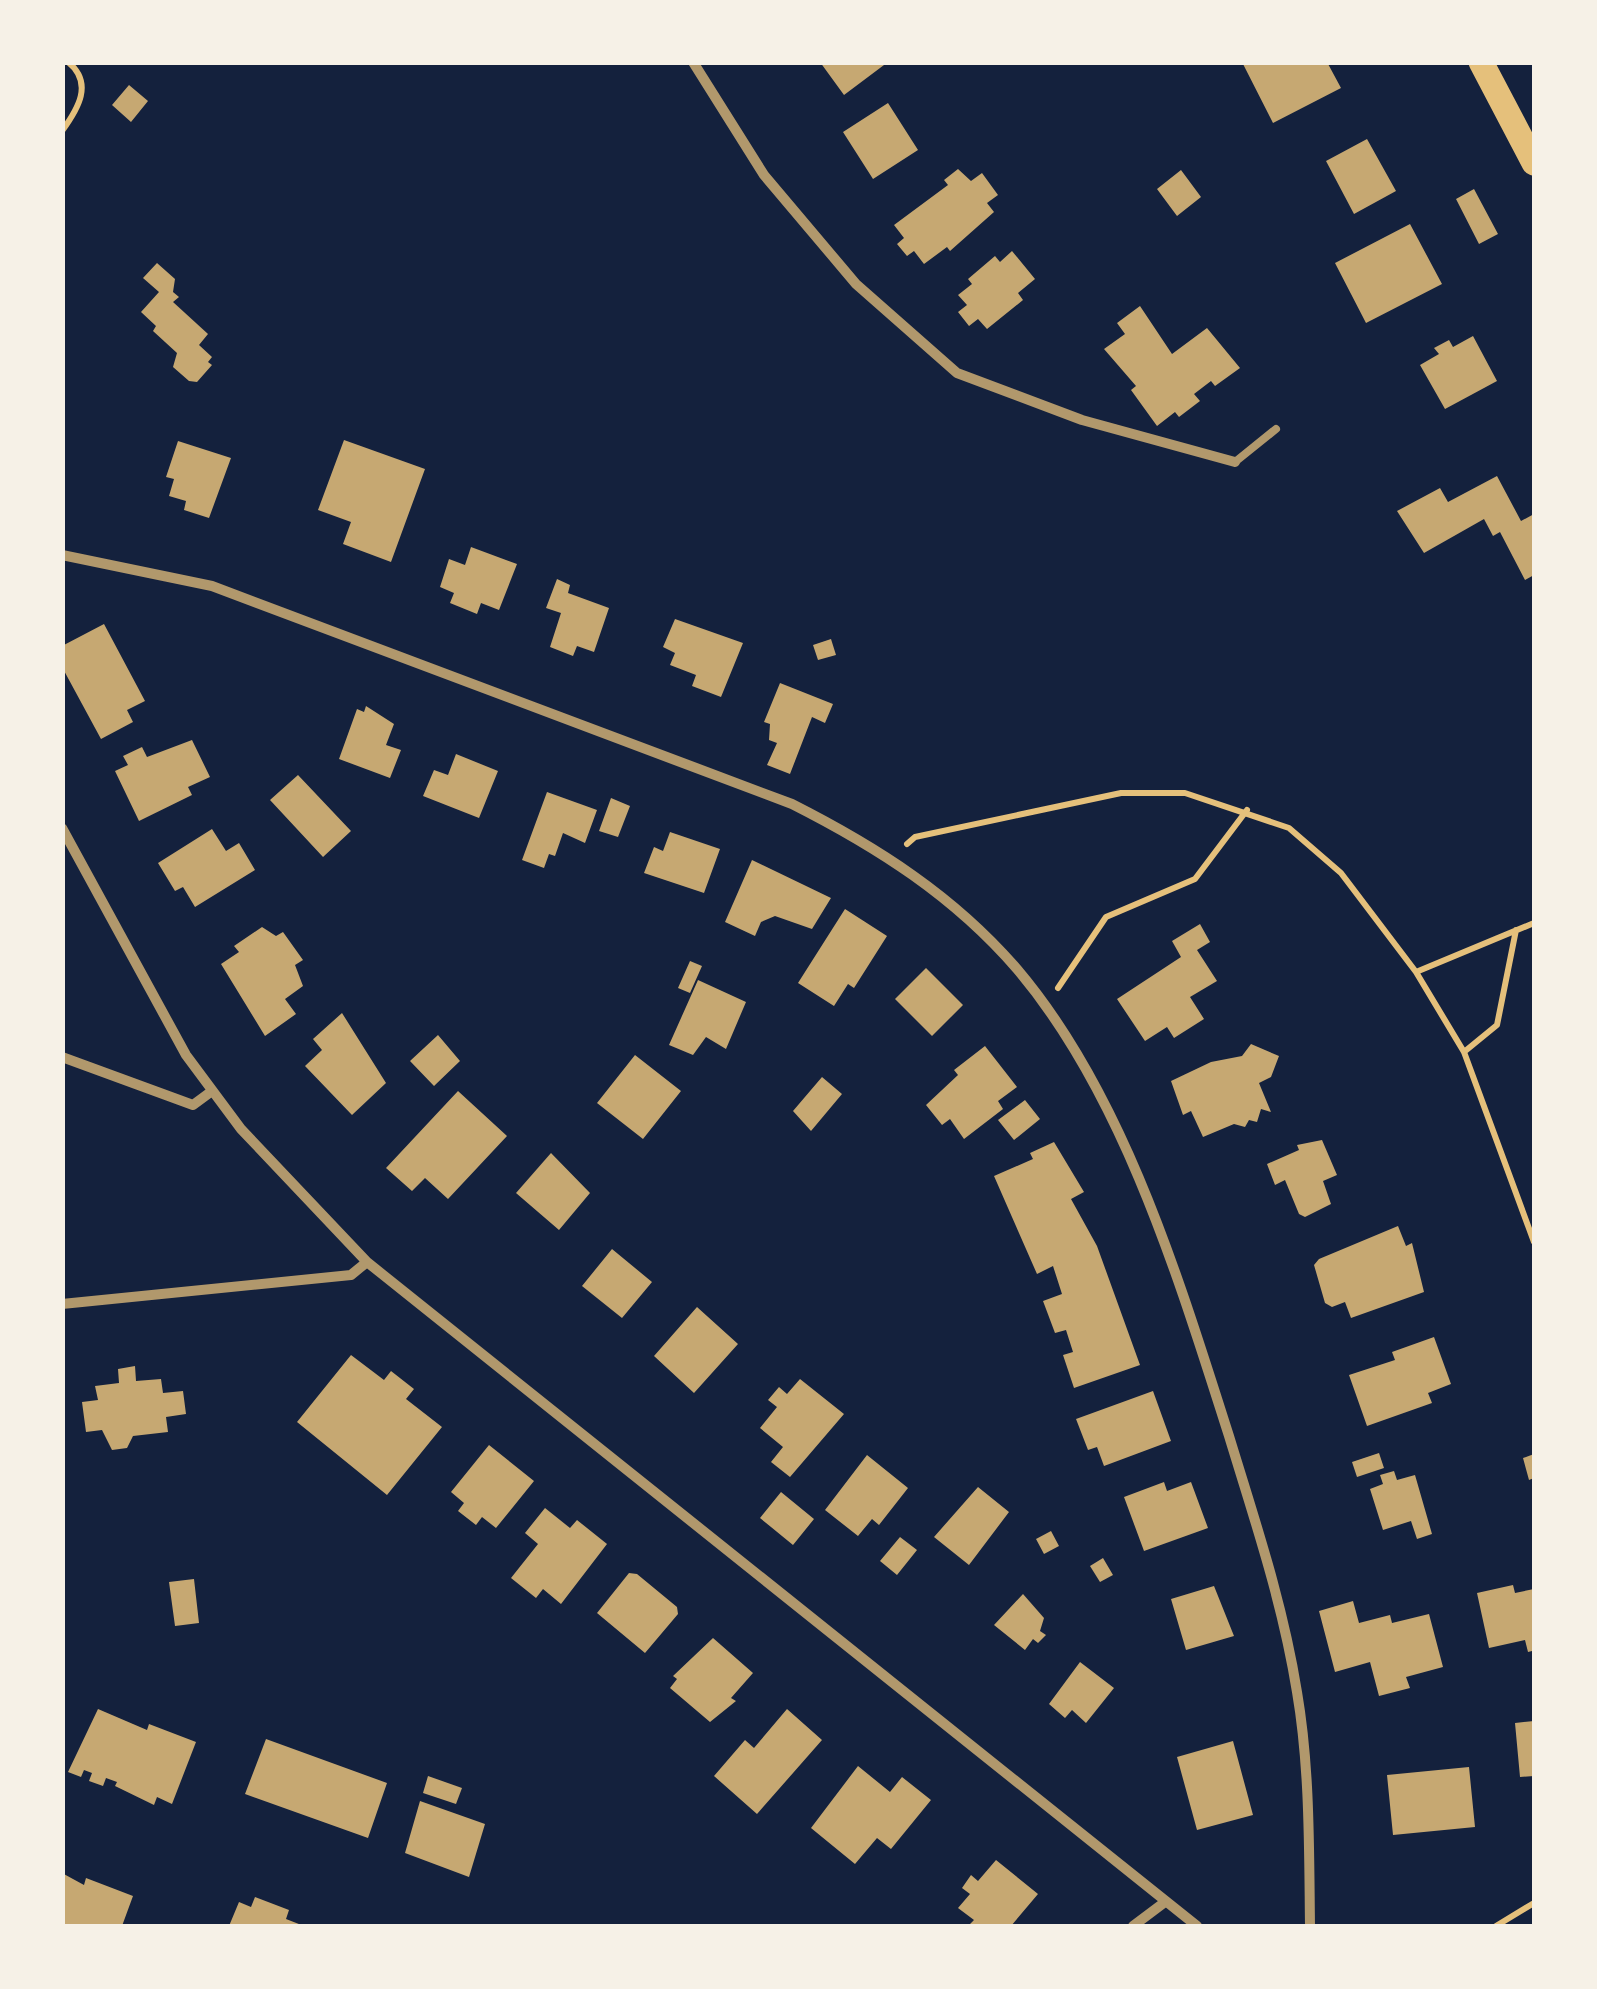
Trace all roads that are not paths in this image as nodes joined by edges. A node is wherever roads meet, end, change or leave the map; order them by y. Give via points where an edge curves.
1 (693, 62) edge
2 (1481, 62) edge
3 (1534, 163) edge
4 (1276, 429) dead end
5 (1235, 462) joint
6 (62, 556) edge
7 (62, 828) edge
8 (62, 1057) edge
9 (212, 1090) junction
10 (367, 1262) junction
11 (62, 1304) edge
12 (1165, 1902) junction
13 (1132, 1926) edge
14 (1197, 1926) edge
15 (1310, 1926) edge

1 - 5 street via 764,175 856,284 957,373 1082,420
2 - 3 main road
4 - 5 lane
6 - 15 street via 212,586 792,804 856,836 937,891 1016,968 1046,1006 1119,1138 1160,1235 1279,1598 1298,1696
7 - 9 street via 126,951
8 - 9 street via 193,1104
9 - 10 street via 241,1130
10 - 11 street via 351,1275
10 - 12 street
12 - 13 street
12 - 14 street

